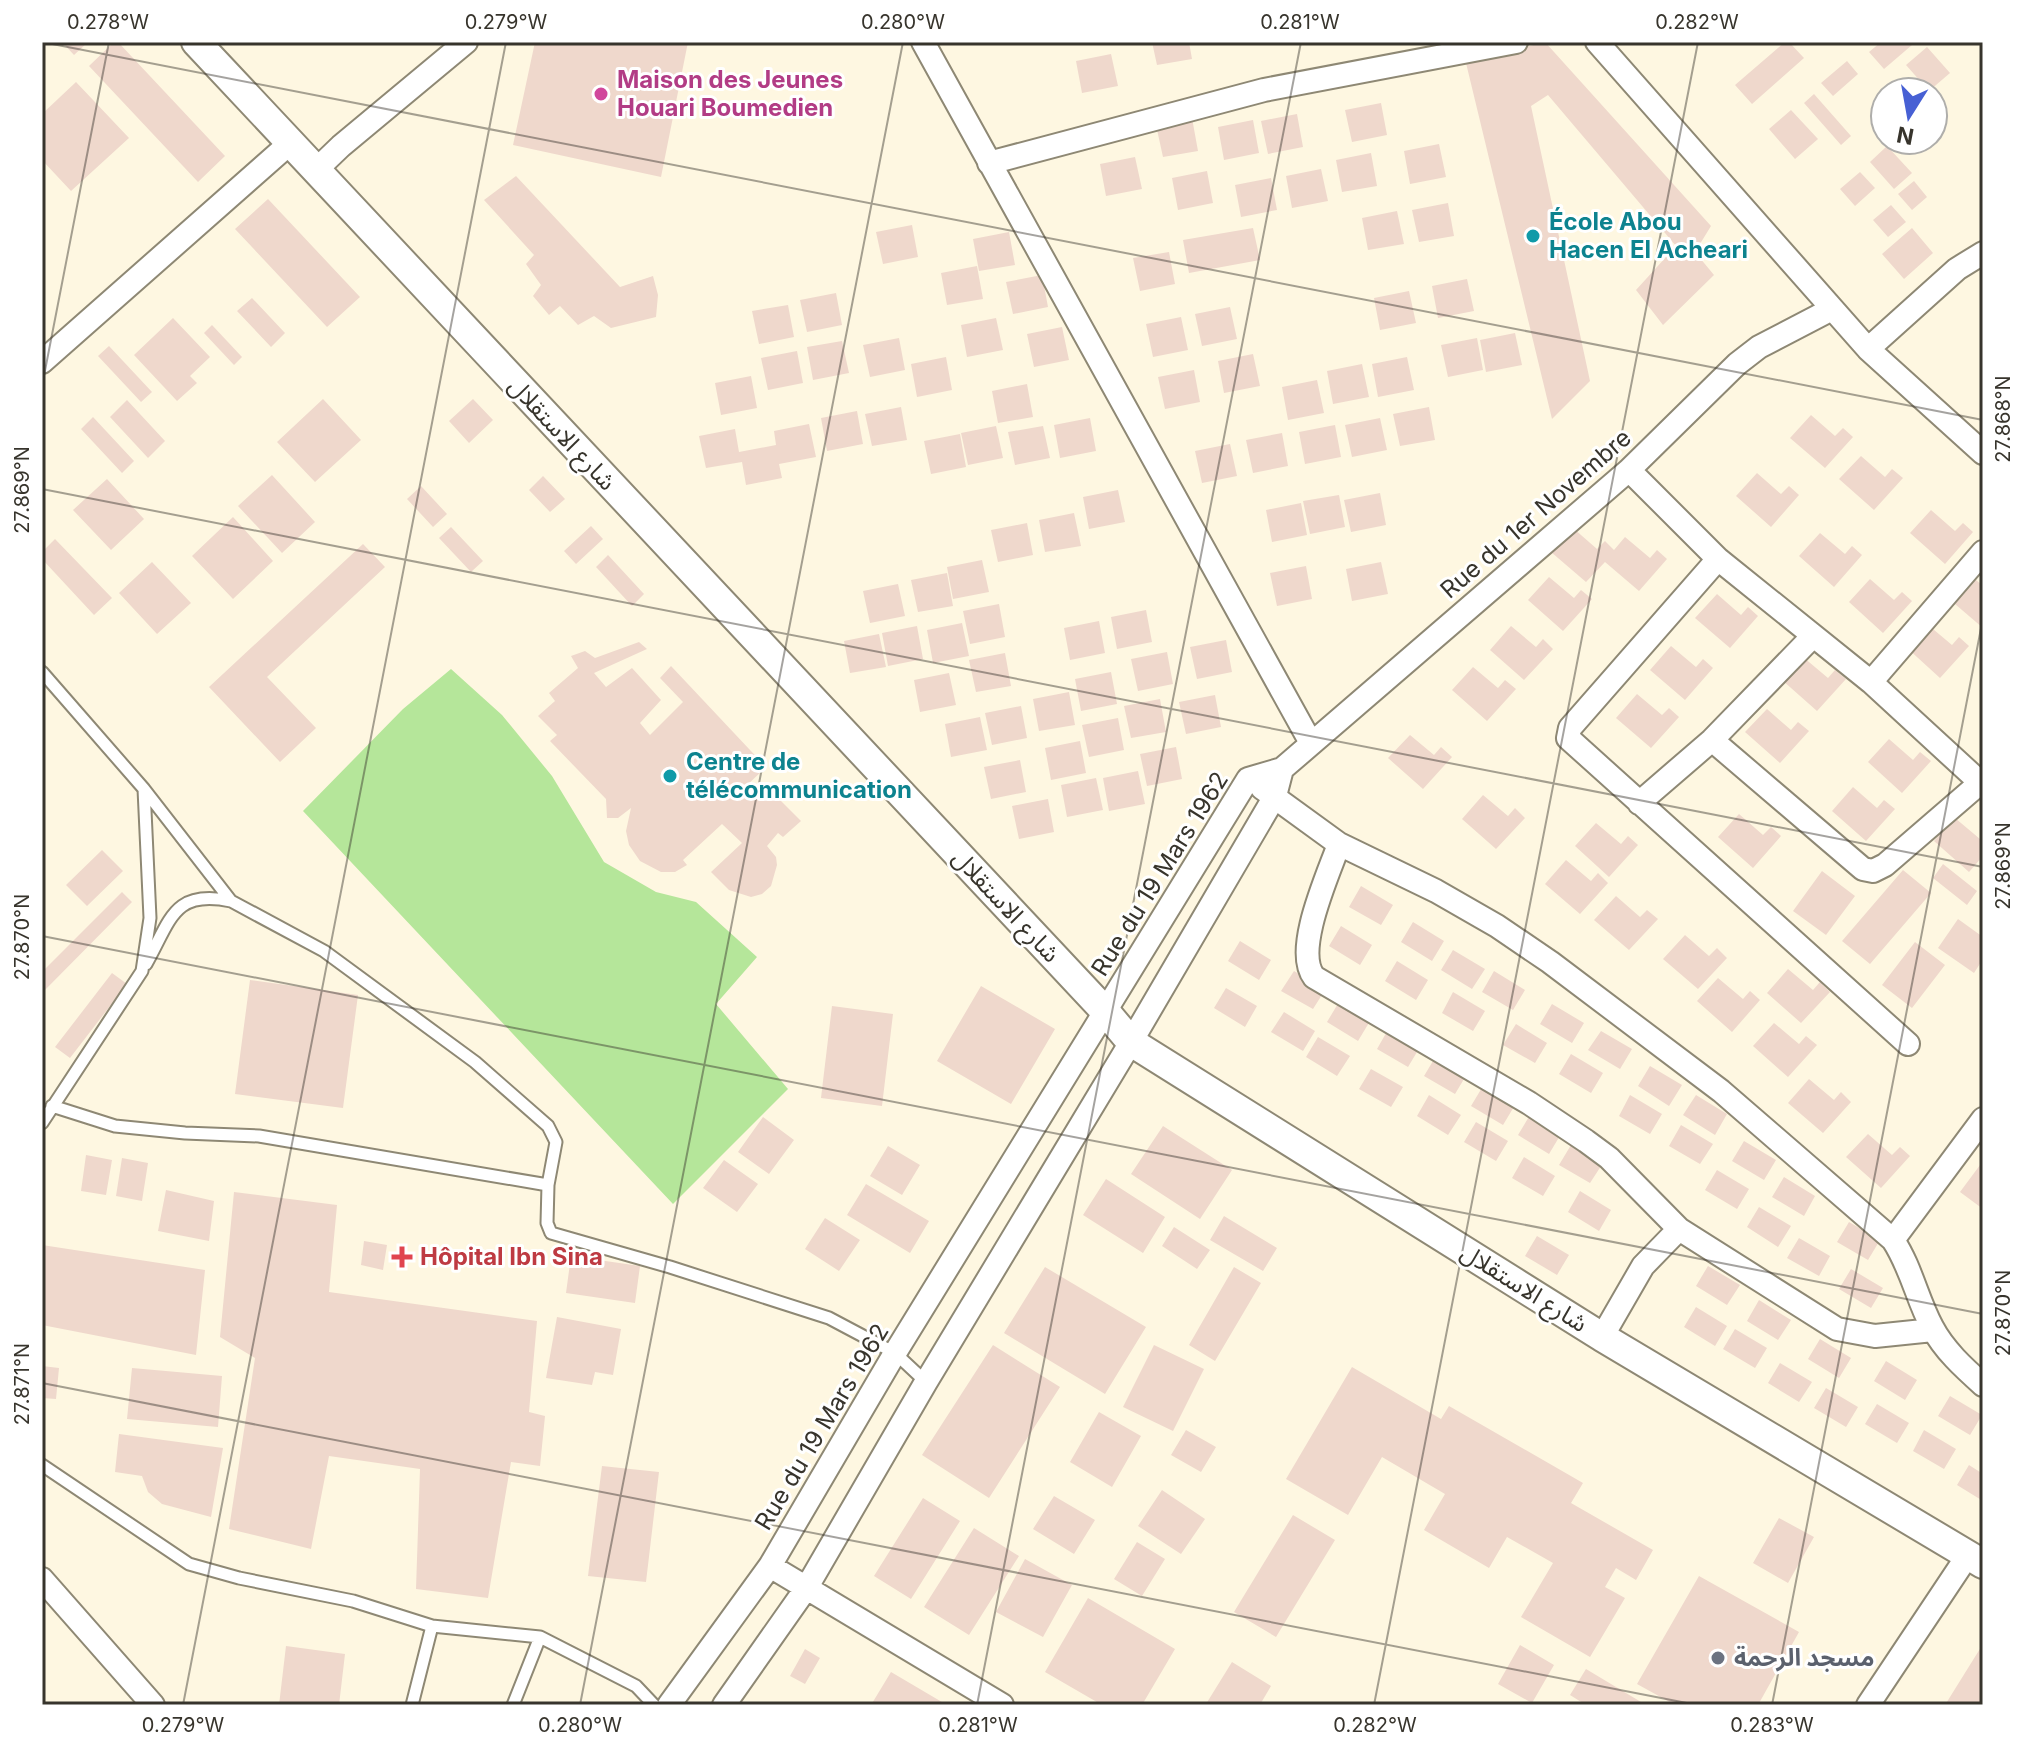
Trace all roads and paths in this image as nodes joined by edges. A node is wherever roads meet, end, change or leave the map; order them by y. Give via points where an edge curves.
1 (196, 42) edge
2 (466, 42) edge
3 (923, 42) edge
4 (1516, 42) edge
5 (1597, 42) edge
6 (289, 144) junction
7 (989, 163) junction
8 (315, 171) junction
9 (1983, 253) edge
10 (1832, 309) junction
11 (1868, 349) junction
12 (42, 362) edge
13 (1983, 453) edge
14 (1629, 470) junction
15 (1983, 552) edge
16 (1718, 559) junction
17 (1813, 636) junction
18 (42, 672) edge
19 (1871, 682) junction
20 (1712, 740) junction
21 (1311, 743) junction
22 (1282, 769) junction
23 (1248, 779) junction
24 (1982, 784) edge
25 (144, 789) junction
26 (1275, 796) junction
27 (1639, 803) junction
28 (1339, 844) junction
29 (231, 901) junction
30 (142, 971) junction
31 (1105, 1011) junction
32 (1131, 1042) junction
33 (1908, 1044) dead end
34 (52, 1106) junction
35 (1983, 1119) edge
36 (42, 1123) edge
37 (548, 1185) junction
38 (1679, 1229) junction
39 (1893, 1240) junction
40 (1933, 1330) junction
41 (1602, 1337) junction
42 (895, 1353) junction
43 (926, 1382) junction
44 (1983, 1385) edge
45 (42, 1465) edge
46 (1975, 1560) edge
47 (770, 1566) junction
48 (42, 1579) edge
49 (807, 1587) junction
50 (432, 1626) junction
51 (540, 1637) junction
52 (153, 1705) edge
53 (412, 1705) edge
54 (513, 1705) edge
55 (654, 1705) edge
56 (669, 1705) edge
57 (724, 1705) edge
58 (1002, 1705) edge
59 (1868, 1705) edge

1 - 6 street, شارع الاستقلال
2 - 8 street
3 - 7 street
4 - 7 street via 1264,90
5 - 10 street
6 - 8 street, شارع الاستقلال
6 - 12 street
7 - 21 street
8 - 31 street, شارع الاستقلال
9 - 11 street via 1957,269
10 - 11 street
10 - 14 street, Rue du 1er Novembre via 1737,364
11 - 13 street
14 - 16 street
14 - 21 street, Rue du 1er Novembre
15 - 19 street
16 - 17 street
16 - 27 street via 1568,734 1570,743
17 - 19 street
17 - 20 street
18 - 25 lane
19 - 24 street
20 - 24 street via 1863,869 1873,871
20 - 27 street
21 - 22 street, Rue du 1er Novembre
22 - 23 street, Rue du 19 Mars 1962
22 - 26 street
23 - 26 street
23 - 31 street, Rue du 19 Mars 1962
25 - 29 lane
25 - 30 lane via 150,918
26 - 28 street
26 - 32 street
27 - 33 street
28 - 38 street via 1313,915 1307,959 1314,977 1586,1141
28 - 39 street via 1436,891 1550,962 1721,1091
29 - 30 lane via 208,896 179,907
29 - 37 lane via 324,951 475,1062 548,1126 556,1142
30 - 34 lane
31 - 32 street, شارع الاستقلال
31 - 42 street, Rue du 19 Mars 1962
32 - 41 street, شارع الاستقلال
32 - 43 street
34 - 36 lane
34 - 37 lane via 115,1126 259,1136
35 - 39 street
37 - 42 lane via 551,1233 829,1318
38 - 40 street via 1837,1329 1875,1336
38 - 41 street via 1643,1266
39 - 40 street via 1906,1259
40 - 44 street
41 - 46 street, شارع الاستقلال
42 - 43 lane
42 - 47 street, Rue du 19 Mars 1962
43 - 49 street
45 - 50 lane via 189,1564 353,1601
46 - 59 street
47 - 49 street
47 - 56 street, Rue du 19 Mars 1962
48 - 52 street
49 - 57 street
49 - 58 street
50 - 51 lane
50 - 53 lane
51 - 54 lane
51 - 55 lane via 636,1686

